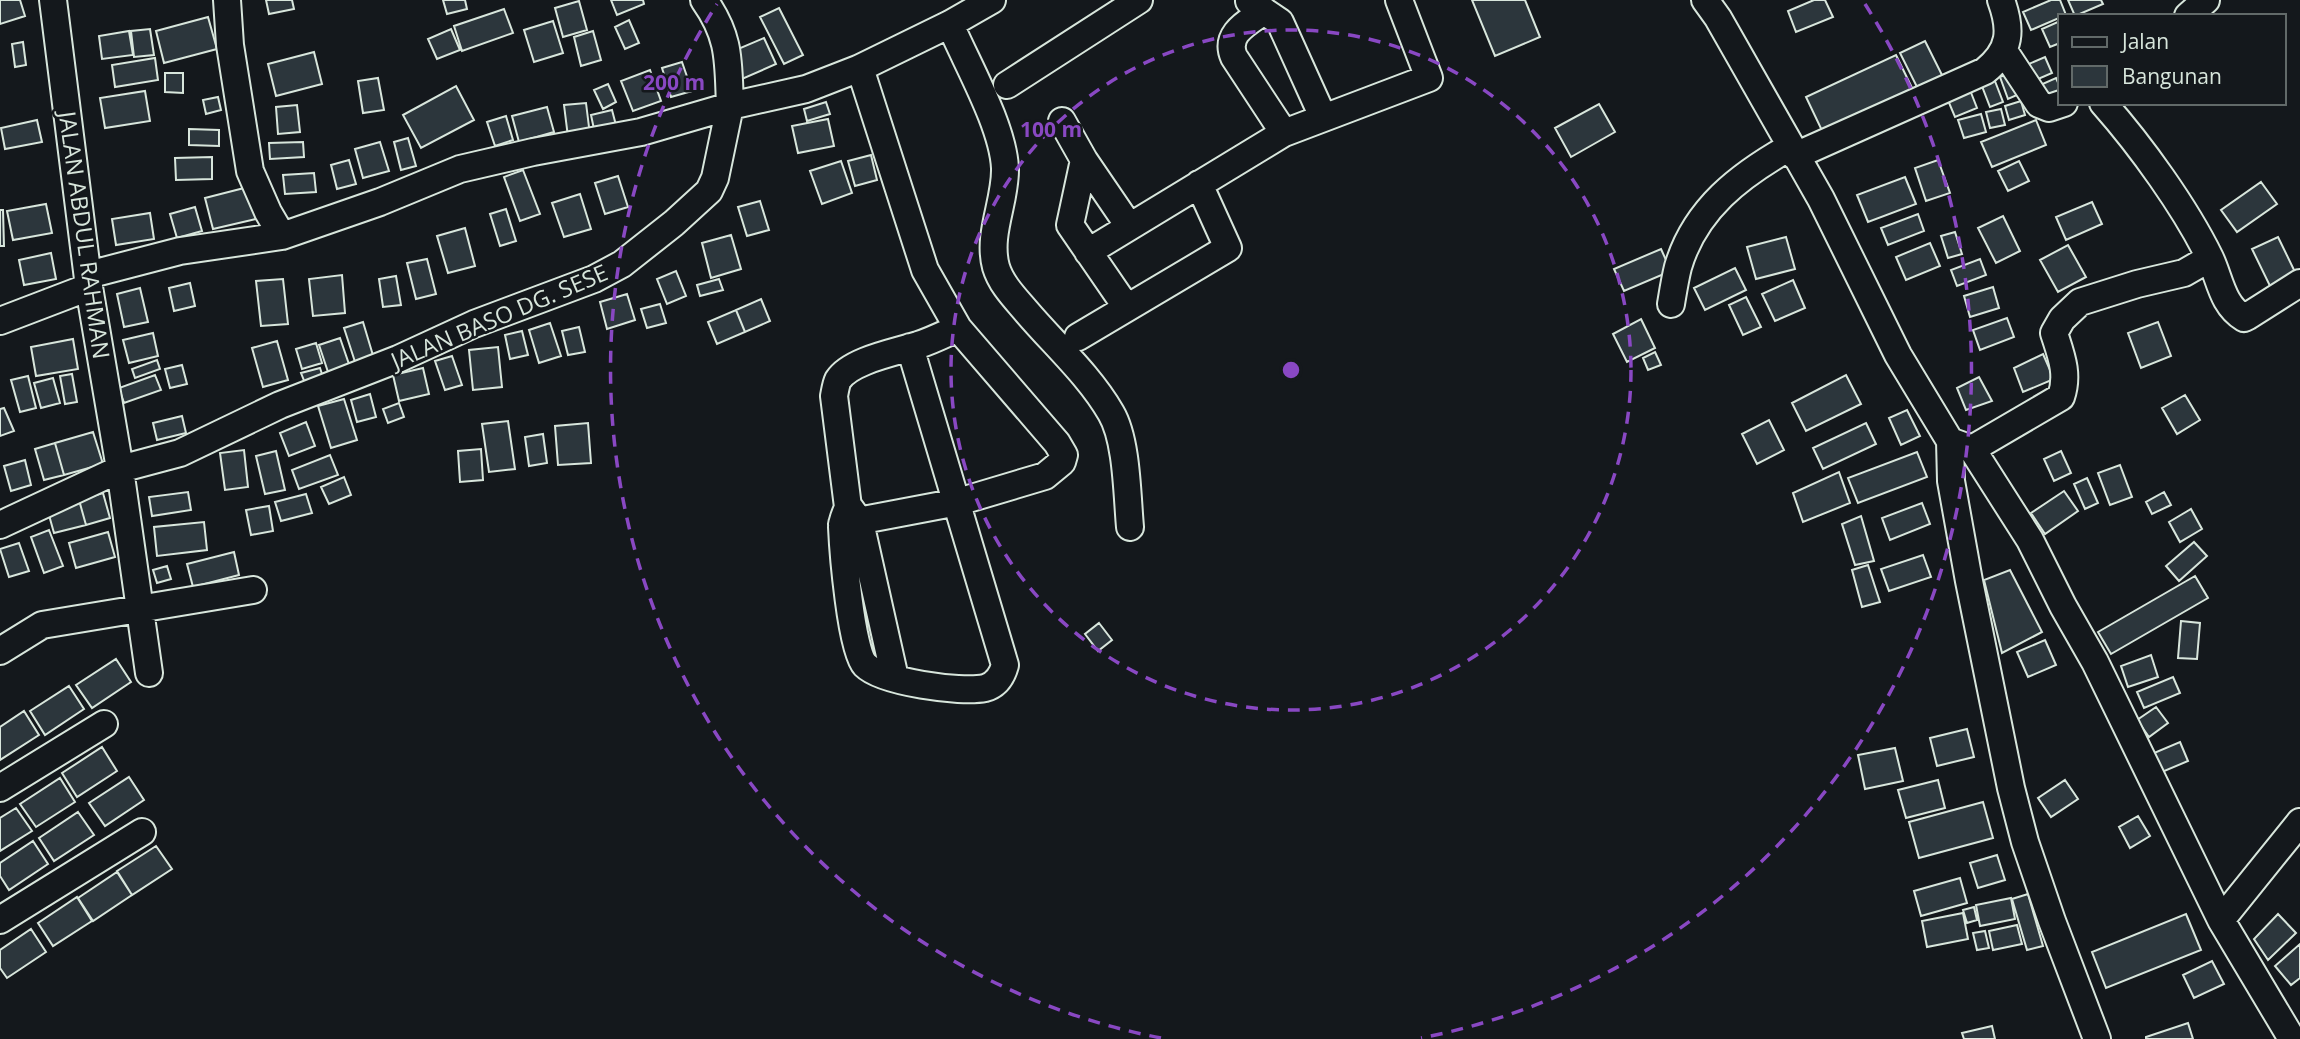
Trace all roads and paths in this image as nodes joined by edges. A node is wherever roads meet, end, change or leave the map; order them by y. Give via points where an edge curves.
1 (53, 0) edge
2 (227, 0) edge
3 (704, 0) edge
4 (992, 0) edge
5 (1139, 0) edge
6 (1399, 0) edge
7 (1705, 0) edge
8 (2001, 0) edge
9 (2206, 0) edge
10 (1256, 5) edge
11 (2190, 14) edge
12 (950, 24) junction
13 (2004, 51) junction
14 (860, 68) junction
15 (1007, 85) dead end
16 (2058, 105) edge
17 (2104, 105) edge
18 (730, 106) junction
19 (1323, 117) junction
20 (1062, 121) dead end
21 (1284, 133) junction
22 (1792, 151) junction
23 (1083, 160) junction
24 (1199, 184) junction
25 (1129, 226) junction
26 (282, 236) junction
27 (1088, 251) junction
28 (2210, 258) junction
29 (88, 281) junction
30 (2300, 283) edge
31 (1671, 304) dead end
32 (1127, 308) junction
33 (0, 321) edge
34 (958, 328) junction
35 (1078, 337) dead end
36 (911, 347) junction
37 (1961, 445) junction
38 (120, 468) junction
39 (958, 502) junction
40 (850, 517) junction
41 (0, 525) edge
42 (1130, 527) dead end
43 (253, 590) dead end
44 (140, 608) junction
45 (0, 651) edge
46 (149, 673) dead end
47 (895, 678) junction
48 (104, 724) dead end
49 (0, 788) edge
50 (2300, 822) edge
51 (142, 832) dead end
52 (0, 920) edge
53 (2221, 920) junction
54 (2097, 1039) edge
55 (2292, 1039) edge

1 - 29 street, JALAN ABDUL RAHMAN
2 - 26 street via 250,171
3 - 18 street, JALAN BASO DG. SESE via 727,45
4 - 12 street
5 - 15 street
6 - 19 street via 1429,78
7 - 22 street
8 - 13 street via 2008,38
9 - 11 street
10 - 19 street via 1282,25
10 - 21 street via 1234,34 1231,49
12 - 14 street
12 - 42 street via 1004,156 993,247 996,269 1007,289 1112,414 1121,434
13 - 16 street via 2039,104
13 - 22 street via 1985,71
14 - 18 street via 806,89
14 - 34 street via 925,270
17 - 28 street via 2181,207
18 - 26 street via 641,132 460,169
18 - 38 street, JALAN BASO DG. SESE via 709,191 622,264 280,405 180,453
19 - 21 street
20 - 23 street
21 - 24 street
22 - 31 street via 1749,171 1713,203 1683,254
22 - 37 street via 1821,199 1898,355
23 - 25 street
23 - 27 street via 1070,225
24 - 25 street
24 - 32 street via 1228,248
25 - 27 street
26 - 29 street via 180,251
27 - 32 street
28 - 30 street via 2228,304 2244,318
28 - 37 street via 2184,273 2080,302 2062,318 2054,333 2066,382 2061,397
29 - 33 street
29 - 38 street, JALAN ABDUL RAHMAN
32 - 35 street
34 - 36 street
34 - 39 street via 1064,455 1045,476
36 - 39 street
36 - 40 street via 856,365 839,379 834,396
37 - 53 street via 2030,540
37 - 54 street via 1951,481 2011,788 2029,854
38 - 41 street, JALAN BASO DG. SESE
38 - 44 street, JALAN ABDUL RAHMAN
39 - 40 street
39 - 47 street via 1005,665 1002,674 984,688 932,688
40 - 47 street
40 - 47 street via 857,650 865,665
43 - 44 street
44 - 45 street via 42,625
44 - 46 street, JALAN ABDUL RAHMAN
48 - 49 street
50 - 53 street
51 - 52 street
53 - 55 street

